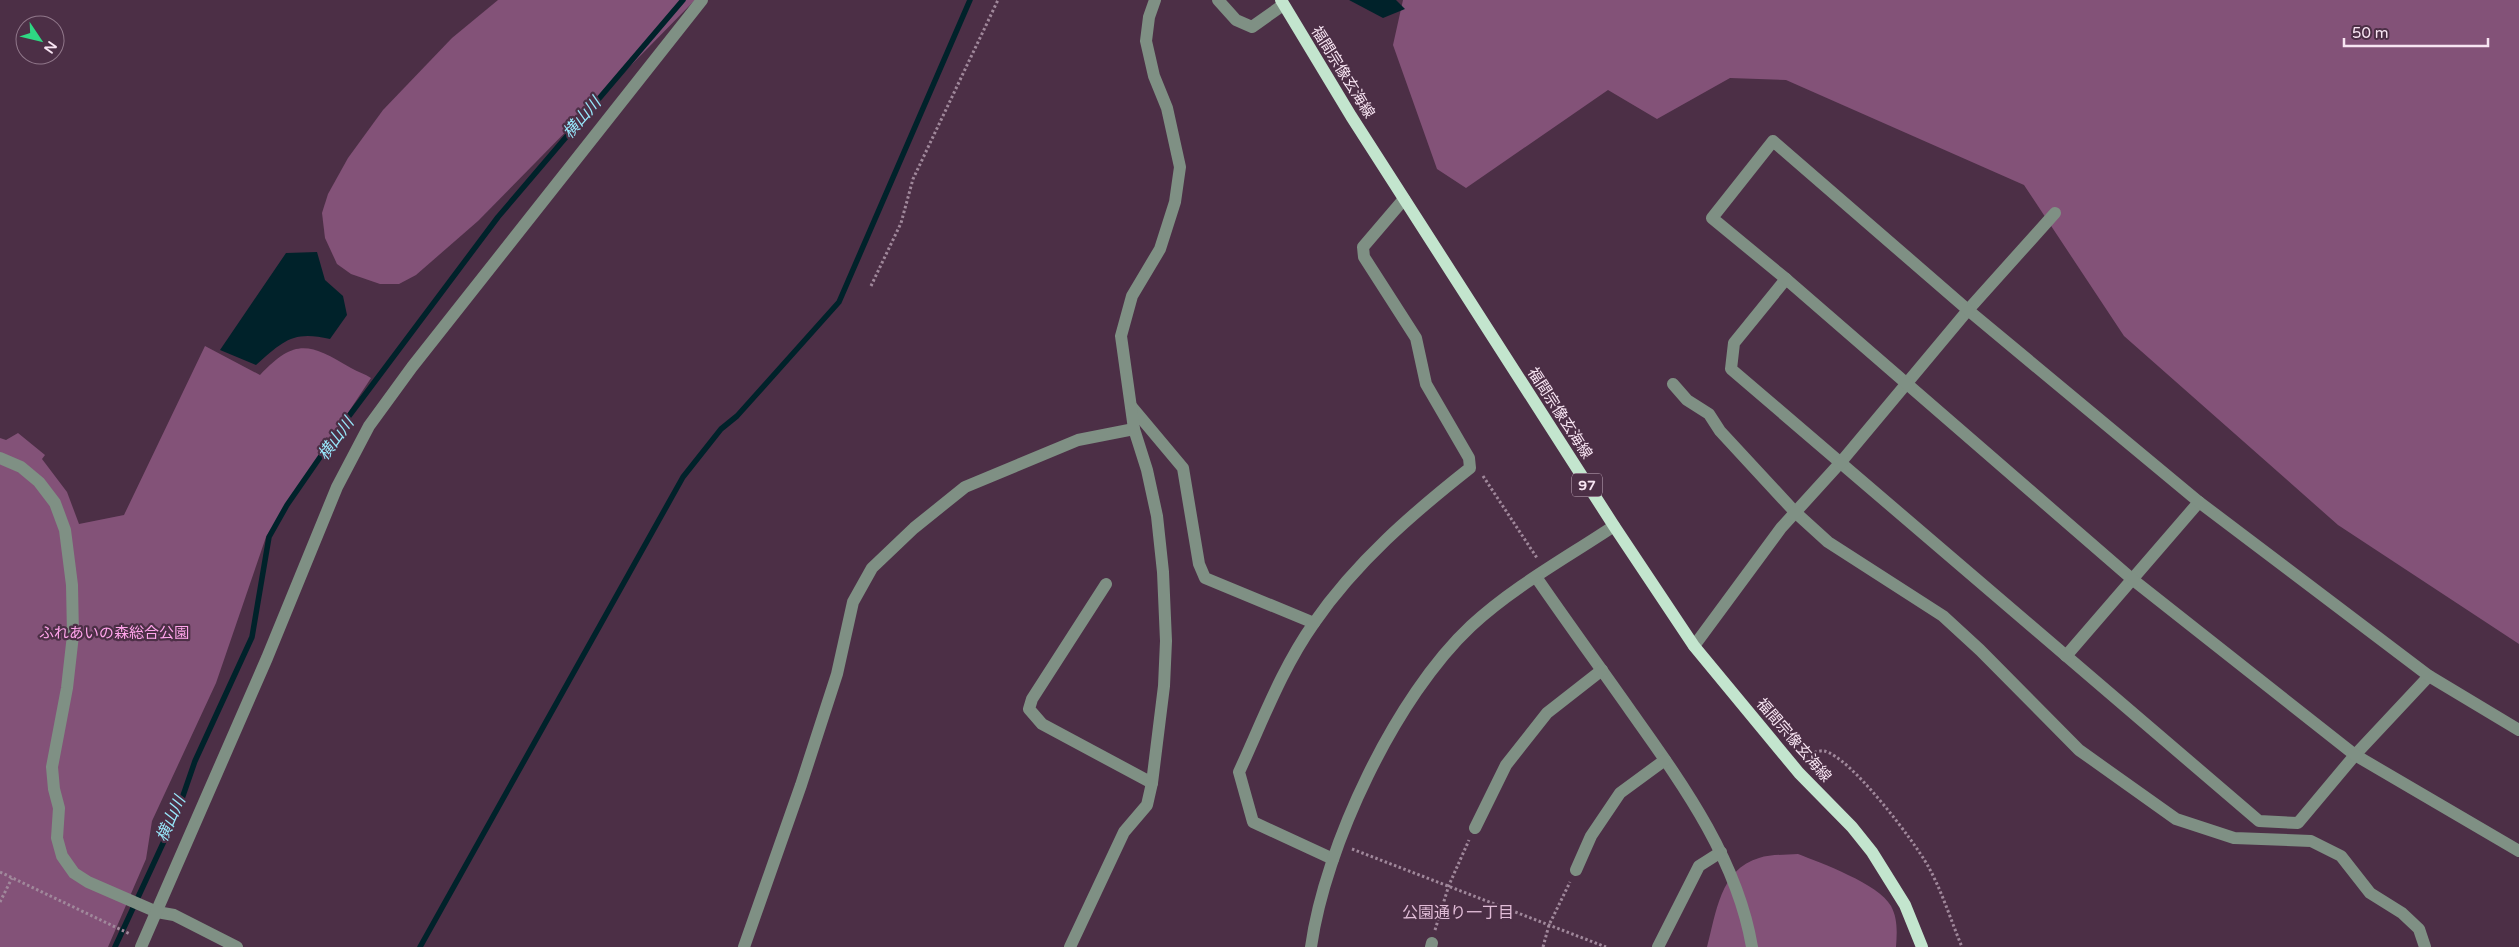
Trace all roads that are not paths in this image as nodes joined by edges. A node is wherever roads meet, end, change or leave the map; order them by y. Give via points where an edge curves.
1 (702, 0) edge
2 (1155, 0) edge
3 (1218, 0) edge
4 (1282, 2) edge
5 (1404, 198) junction
6 (2055, 213) dead end
7 (1786, 279) junction
8 (1968, 310) junction
9 (1907, 383) junction
10 (1673, 384) dead end
11 (1131, 406) junction
12 (1134, 429) junction
13 (0, 458) edge
14 (1841, 462) junction
15 (2199, 502) junction
16 (1795, 512) junction
17 (1614, 526) junction
18 (1541, 574) junction
19 (2132, 580) junction
20 (1106, 584) dead end
21 (1314, 623) junction
22 (1694, 646) junction
23 (2066, 656) junction
24 (1602, 670) junction
25 (2429, 676) junction
26 (2519, 730) edge
27 (2355, 755) junction
28 (1665, 760) junction
29 (1152, 783) junction
30 (1475, 828) road end
31 (1721, 852) junction
32 (2519, 852) edge
33 (1333, 859) junction
34 (1576, 870) road end
35 (157, 912) junction
36 (142, 944) edge
37 (237, 947) edge
38 (744, 947) edge
39 (1070, 947) edge
40 (1311, 947) edge
41 (1658, 947) edge
42 (1752, 947) edge
43 (1922, 947) edge
44 (2425, 947) edge

1 - 35 street via 369,426 337,488
2 - 11 street via 1146,41 1154,76 1171,123 1180,167 1175,202 1160,249 1132,296 1120,336
3 - 4 street via 1236,20 1252,27
4 - 5 main road, 福間宗像玄海線 / 97
5 - 17 main road, 福間宗像玄海線 / 97
5 - 21 street via 1364,247 1364,257 1416,338 1426,384 1469,458 1470,468 1414,512 1377,548
6 - 8 street
7 - 8 street via 1712,218 1773,140
7 - 9 street
7 - 14 street via 1734,343 1732,369
8 - 9 street
8 - 15 street
9 - 14 street
9 - 19 street
10 - 16 street via 1687,400 1709,414 1720,431
11 - 12 street
11 - 21 street via 1183,468 1199,564 1205,578
12 - 29 street via 1157,516 1163,572 1164,686
12 - 38 street via 1078,440 965,486 872,568 853,602 836,674
13 - 35 street via 21,467 39,482 55,503 65,530 72,585 73,635 52,767 59,808 57,838 62,856 74,873 88,882
14 - 16 street
14 - 23 street
15 - 19 street
15 - 25 street
16 - 22 street
16 - 44 street via 1828,542 1942,616 2079,750 2176,819 2234,838 2318,844 2341,856 2370,893 2402,913 2419,929
17 - 18 street
17 - 22 main road, 福間宗像玄海線 / 97
18 - 24 street
18 - 33 street via 1472,625 1433,667 1387,738
19 - 23 street
19 - 27 street
20 - 29 street via 1032,699 1029,709 1042,724
21 - 33 street via 1276,689 1239,772 1253,822
22 - 43 main road, 福間宗像玄海線 / 97 via 1789,761 1872,852 1905,905
23 - 27 street via 2259,821 2298,824
24 - 28 street
24 - 30 street via 1547,713 1506,765
25 - 26 street
25 - 27 street
27 - 32 street
28 - 31 street
28 - 34 street via 1620,793 1591,836
29 - 39 street via 1147,805 1124,832
31 - 41 street via 1698,866
31 - 42 street via 1733,878
33 - 40 street
35 - 36 street
35 - 37 street via 174,914

